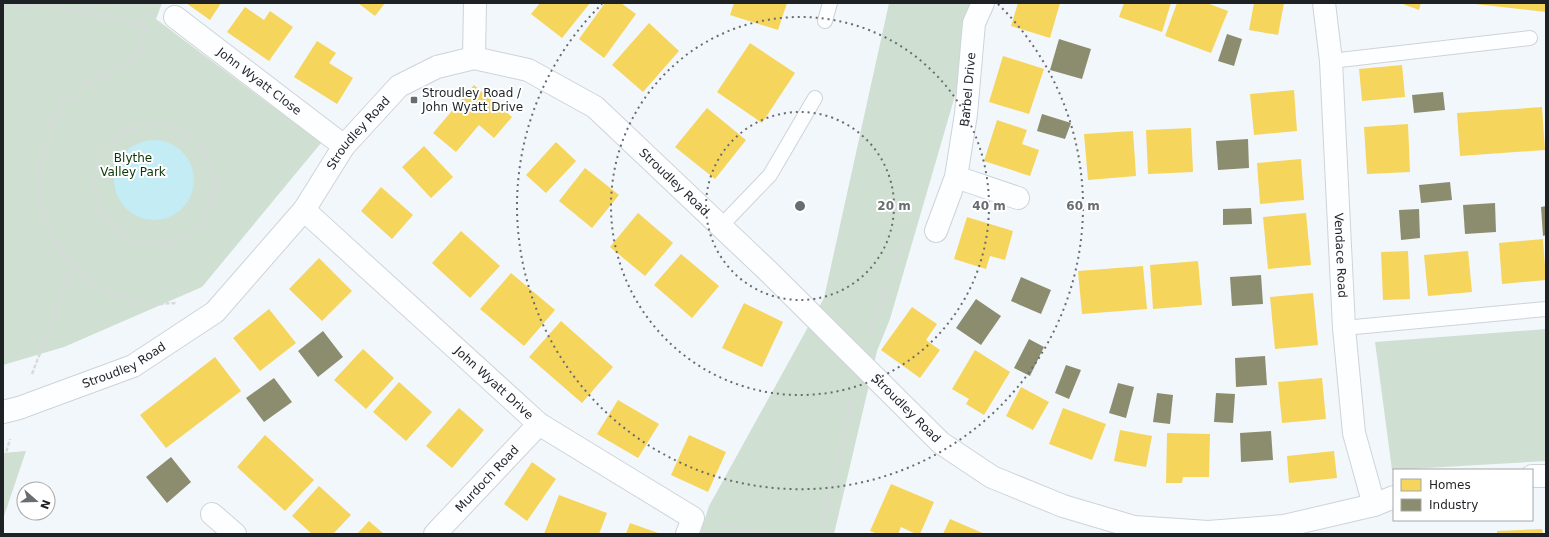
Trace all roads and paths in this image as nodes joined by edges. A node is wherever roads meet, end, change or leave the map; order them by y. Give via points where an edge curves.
1 (475, 3) edge
2 (830, 3) edge
3 (983, 3) edge
4 (1324, 3) edge
5 (3, 7) edge
6 (147, 9) dead end
7 (175, 17) dead end
8 (825, 21) dead end
9 (141, 27) junction
10 (154, 36) dead end
11 (1530, 38) dead end
12 (474, 58) junction
13 (1332, 61) junction
14 (815, 98) dead end
15 (175, 128) joint
16 (344, 146) junction
17 (956, 177) junction
18 (1018, 198) dead end
19 (304, 210) junction
20 (720, 226) junction
21 (908, 228) dead end
22 (936, 231) dead end
23 (73, 267) junction
24 (1546, 309) edge
25 (215, 312) junction
26 (1344, 328) junction
27 (860, 362) junction
28 (11, 410) edge
29 (539, 424) junction
30 (3, 463) edge
31 (1533, 476) edge
32 (1546, 476) edge
33 (1384, 501) edge
34 (212, 514) dead end
35 (690, 526) edge
36 (1284, 530) edge
37 (235, 534) edge
38 (436, 534) edge
39 (770, 534) edge
40 (820, 534) edge

1 - 12 street
2 - 8 lane
3 - 17 street, Barbel Drive via 974,24 966,114
4 - 13 street, Vendace Road
5 - 9 path via 59,7 102,15
6 - 9 path
7 - 16 street, John Wyatt Close
9 - 10 path
9 - 23 path via 136,57 90,80 63,105 50,125 38,180 41,208 49,230
11 - 13 lane
12 - 16 street, Stroudley Road via 437,67 399,86
12 - 20 street, Stroudley Road via 528,70 595,107
13 - 26 street, Vendace Road
14 - 20 lane via 770,175
15 - 15 path via 193,139 206,154 211,165 214,186 209,210 197,227 180,239 166,244 145,244 125,238 112,228 100,211 95,194 95,173 103,153 126,132 137,127 158,125
16 - 19 street, Stroudley Road
17 - 18 street
17 - 22 street, Barbel Drive
19 - 25 street, Stroudley Road
19 - 29 street, John Wyatt Drive
20 - 27 street, Stroudley Road
21 - 27 path
23 - 25 path via 90,280 121,297 149,304 198,303
23 - 28 path
24 - 26 lane
25 - 28 street, Stroudley Road via 132,366
26 - 33 street, Vendace Road via 1354,433
27 - 36 street, Stroudley Road via 942,443 992,477 1063,506 1134,527 1208,532
27 - 40 path
28 - 30 path
29 - 35 street, John Wyatt Drive
29 - 38 street, Murdoch Road
31 - 32 street
33 - 36 street, Stroudley Road
34 - 37 street
35 - 39 path

